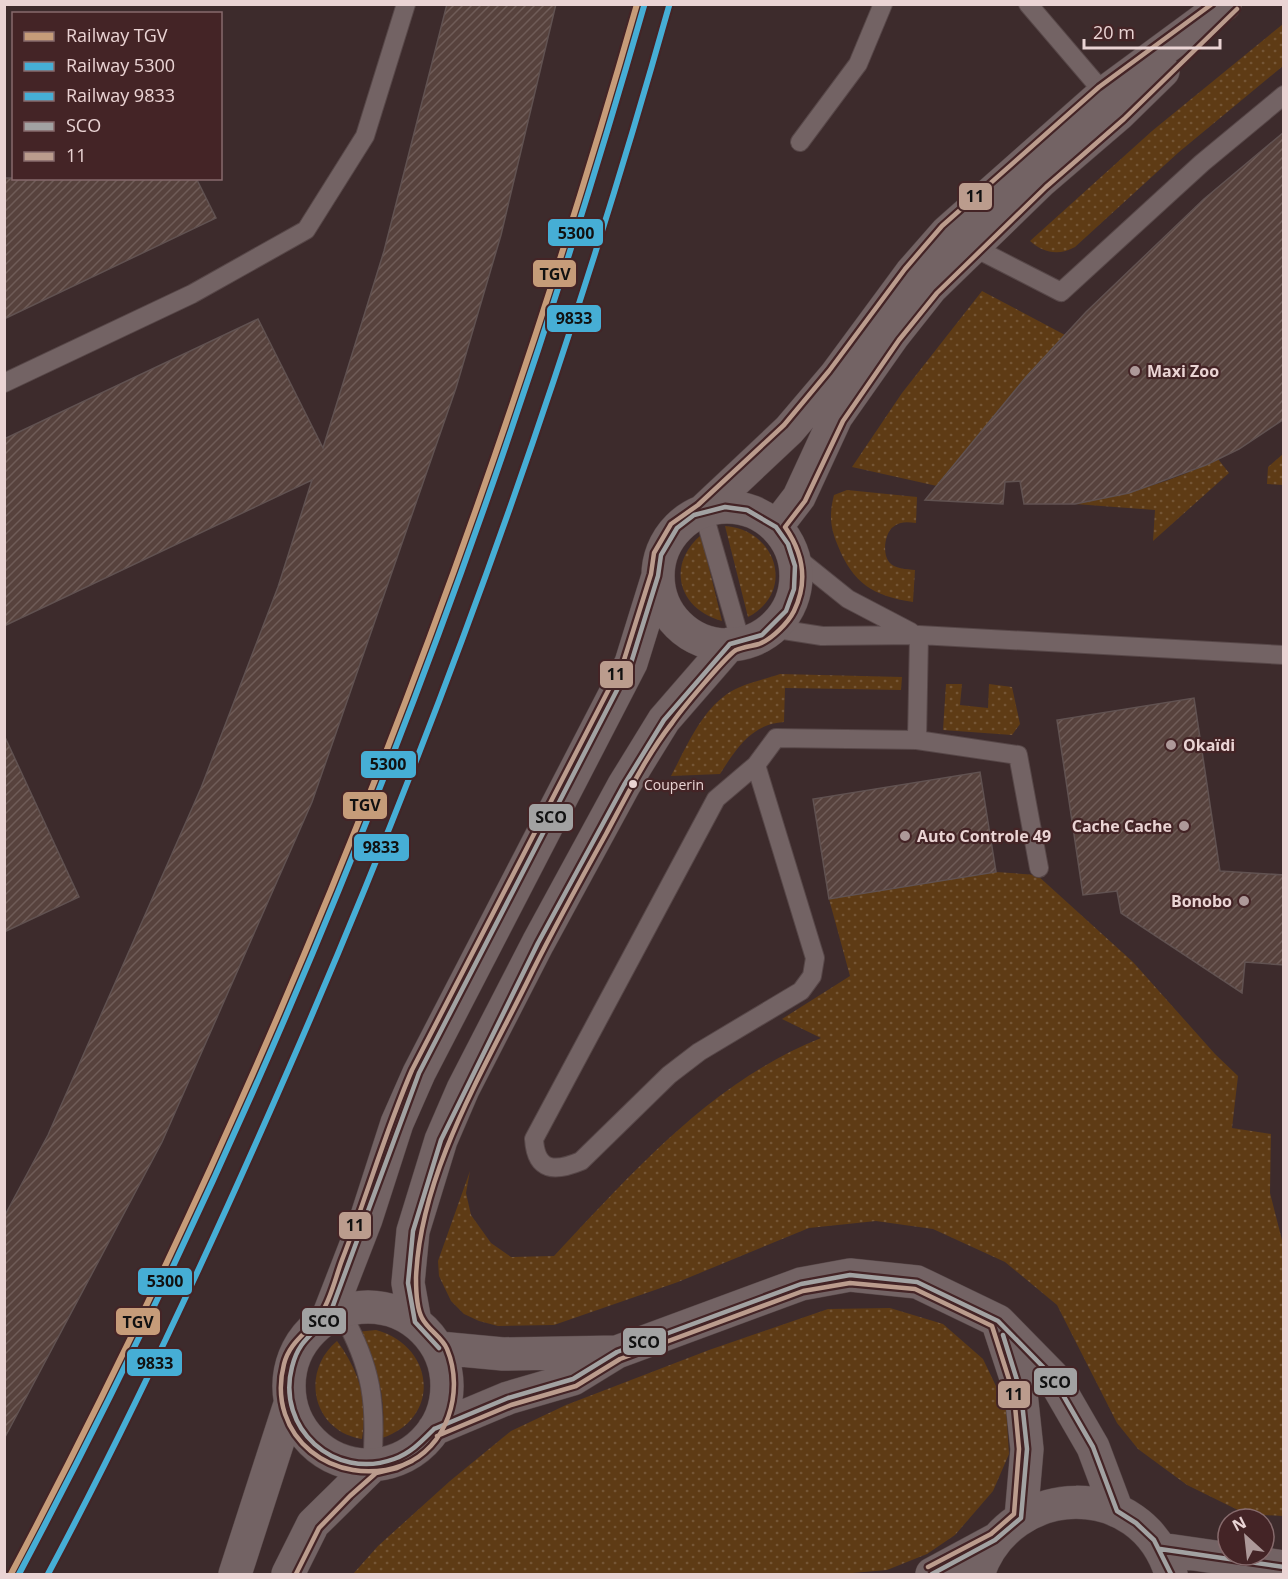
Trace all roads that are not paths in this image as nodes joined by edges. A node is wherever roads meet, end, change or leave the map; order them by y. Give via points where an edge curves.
1 (406, 4) edge
2 (883, 4) edge
3 (1028, 4) edge
4 (1225, 4) edge
5 (1232, 4) edge
6 (1104, 93) junction
7 (1284, 95) edge
8 (800, 142) dead end
9 (973, 247) junction
10 (4, 383) edge
11 (703, 511) junction
12 (784, 541) junction
13 (658, 576) junction
14 (771, 628) junction
15 (919, 635) junction
16 (736, 644) junction
17 (1284, 655) edge
18 (917, 740) junction
19 (756, 765) junction
20 (1040, 868) dead end
21 (334, 1315) junction
22 (998, 1321) junction
23 (415, 1322) junction
24 (439, 1348) junction
25 (617, 1352) junction
26 (291, 1404) junction
27 (434, 1429) junction
28 (372, 1466) junction
29 (1117, 1511) junction
30 (1021, 1518) junction
31 (995, 1540) junction
32 (1166, 1562) edge
33 (1284, 1567) edge
34 (236, 1575) edge
35 (288, 1575) edge
36 (932, 1575) edge
37 (978, 1575) edge

1 - 10 lane via 365,136 306,230 192,294
2 - 8 lane via 858,64
3 - 6 lane
4 - 6 street
5 - 9 street
6 - 11 street via 947,232 789,430
7 - 9 lane via 1202,163 1061,292
9 - 12 street via 931,288 836,417
11 - 12 street via 736,507 758,514
11 - 13 street via 685,521 671,536
11 - 16 lane
12 - 14 street via 794,589 786,611
12 - 15 lane via 848,599
13 - 16 street via 666,608 680,625 708,642
13 - 21 street via 631,663 419,1073 397,1123
14 - 15 lane via 822,636
14 - 16 street
15 - 17 lane
15 - 18 lane
16 - 23 street via 664,720 624,785 463,1089 441,1140 413,1232 408,1283
18 - 19 lane via 776,738
18 - 20 lane via 1018,755
19 - 19 lane via 716,799 534,1139 535,1153 543,1164 564,1168 581,1161 669,1075 699,1052 801,991 812,976 815,958
21 - 23 street via 356,1308 387,1309
21 - 26 street via 309,1334 295,1355 289,1380
21 - 28 lane via 362,1353 369,1374 375,1417
22 - 25 street via 916,1282 850,1275 801,1284
22 - 29 street via 1052,1376 1093,1447
22 - 30 street via 1021,1393 1027,1449
23 - 24 street
24 - 25 street via 503,1354
24 - 27 street via 445,1365 447,1398
25 - 27 street via 573,1379 508,1398
26 - 28 street via 302,1429 320,1449 344,1462
26 - 34 street
27 - 28 street via 427,1440 407,1455
28 - 35 street via 313,1524
29 - 30 street via 1067,1502 1043,1507
29 - 32 street via 1145,1530
30 - 31 street
31 - 36 street
31 - 37 street
32 - 33 street

